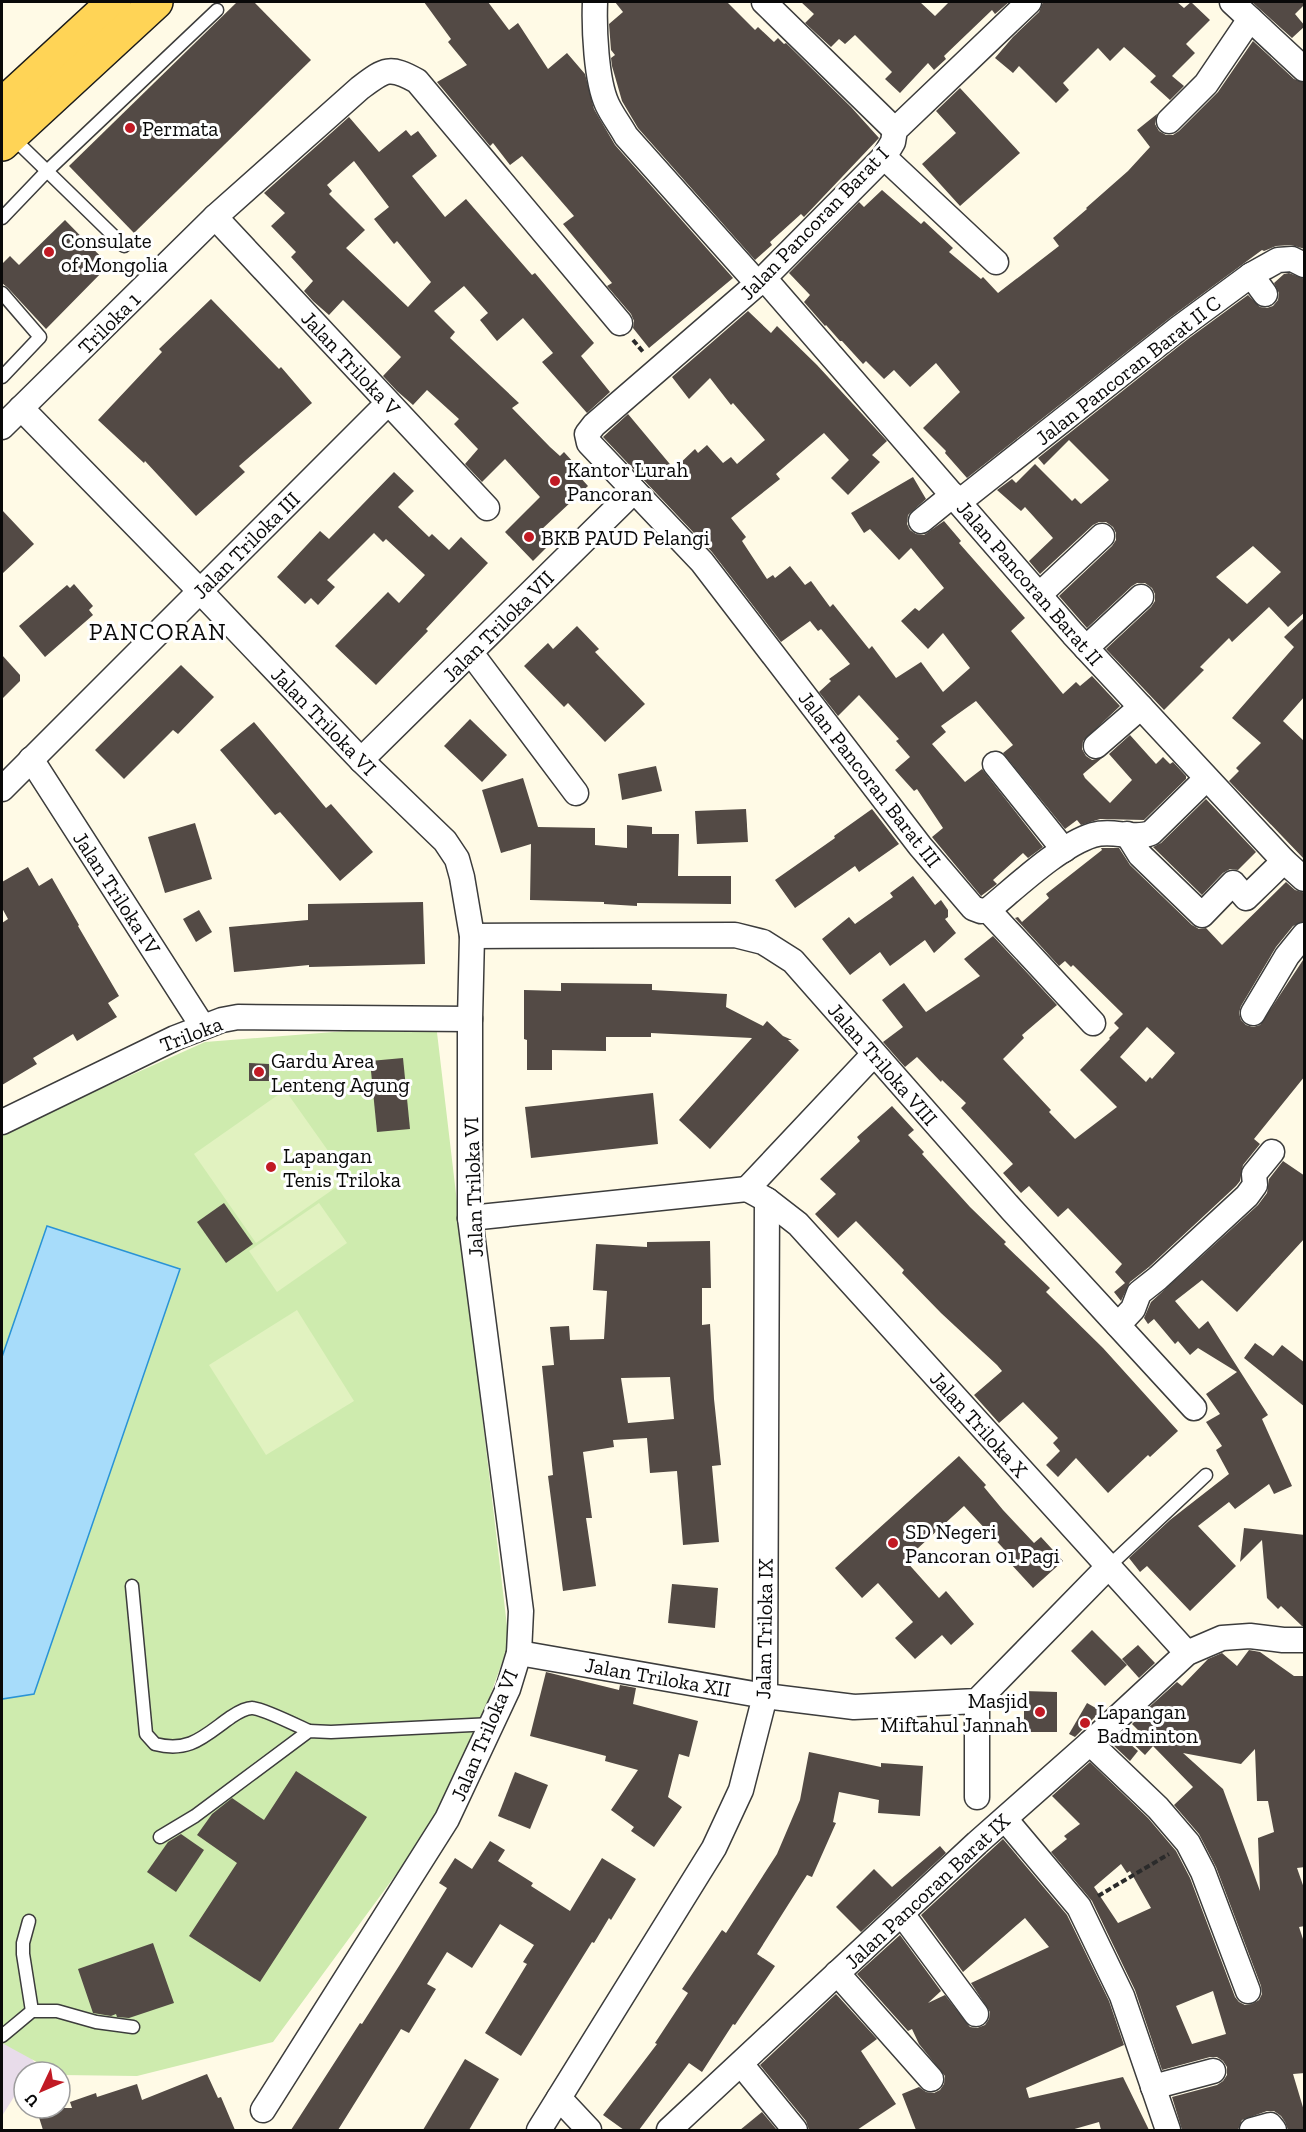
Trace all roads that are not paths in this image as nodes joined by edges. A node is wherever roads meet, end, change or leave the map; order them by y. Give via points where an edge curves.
1 (114, 2) edge
2 (156, 2) edge
3 (595, 2) edge
4 (764, 2) edge
5 (1029, 2) edge
6 (1232, 2) edge
7 (217, 10) dead end
8 (1250, 18) junction
9 (1305, 69) edge
10 (3, 101) edge
11 (1169, 121) dead end
12 (895, 130) junction
13 (13, 142) edge
14 (884, 157) junction
15 (46, 171) junction
16 (214, 217) junction
17 (2, 218) edge
18 (124, 246) dead end
19 (996, 262) dead end
20 (1305, 265) edge
21 (761, 281) junction
22 (2, 293) edge
23 (620, 323) road end
24 (2, 377) edge
25 (388, 403) junction
26 (21, 408) junction
27 (2, 428) edge
28 (587, 434) joint
29 (634, 491) junction
30 (956, 499) junction
31 (487, 508) dead end
32 (921, 521) dead end
33 (1102, 536) dead end
34 (200, 591) junction
35 (1040, 594) junction
36 (1141, 597) dead end
37 (1086, 648) junction
38 (471, 653) junction
39 (1141, 708) junction
40 (1096, 746) dead end
41 (31, 759) junction
42 (361, 760) junction
43 (995, 764) dead end
44 (1206, 779) junction
45 (2, 789) edge
46 (576, 793) dead end
47 (1127, 834) junction
48 (1064, 850) junction
49 (1284, 861) junction
50 (1305, 879) edge
51 (988, 910) junction
52 (1305, 934) edge
53 (472, 936) junction
54 (1253, 1013) dead end
55 (470, 1019) junction
56 (1093, 1023) dead end
57 (203, 1027) junction
58 (874, 1054) junction
59 (2, 1122) edge
60 (1272, 1152) dead end
61 (757, 1194) junction
62 (470, 1218) junction
63 (1118, 1325) junction
64 (1194, 1408) dead end
65 (1206, 1475) dead end
66 (1109, 1566) junction
67 (132, 1586) dead end
68 (1305, 1640) edge
69 (519, 1653) junction
70 (1187, 1653) junction
71 (765, 1695) junction
72 (977, 1701) junction
73 (492, 1724) junction
74 (309, 1731) junction
75 (1090, 1743) junction
76 (977, 1797) dead end
77 (1005, 1819) junction
78 (160, 1837) dead end
79 (902, 1914) junction
80 (29, 1921) dead end
81 (837, 1973) junction
82 (1248, 1990) dead end
83 (32, 2011) junction
84 (976, 2014) dead end
85 (133, 2027) dead end
86 (2, 2036) edge
87 (741, 2064) junction
88 (1213, 2071) dead end
89 (931, 2079) dead end
90 (1153, 2086) junction
91 (559, 2098) junction
92 (263, 2110) dead end
93 (539, 2130) edge
94 (589, 2130) edge
95 (669, 2130) edge
96 (795, 2130) edge
97 (1168, 2130) edge
98 (1252, 2130) edge
99 (1274, 2130) edge

1 - 10 main road
2 - 13 main road
3 - 21 street, Jalan Pancoran Barat II via 597,52 606,102 612,113 626,136
4 - 12 street
5 - 12 street, Jalan Pancoran Barat I
6 - 8 street
7 - 15 lane
8 - 9 street
8 - 11 street via 1206,84
12 - 14 street, Jalan Pancoran Barat I
13 - 15 lane
14 - 19 street
14 - 21 street, Jalan Pancoran Barat I
15 - 17 lane
15 - 18 lane
16 - 23 street, Triloka 1 via 360,88 382,71 401,72 417,81 433,99
16 - 25 street, Jalan Triloka V
16 - 26 street, Triloka 1
20 - 30 street, Jalan Pancoran Barat II C via 1292,259 1278,260 1258,284 1179,328
21 - 28 street, Jalan Pancoran Barat I
21 - 30 street, Jalan Pancoran Barat II
22 - 24 lane via 40,337
25 - 31 street, Jalan Triloka V
25 - 34 street, Jalan Triloka III
26 - 27 street, Triloka 1
26 - 34 street, Jalan Triloka VI
28 - 29 street, Jalan Pancoran Barat III via 589,443
29 - 38 street, Jalan Triloka VII
29 - 51 street, Jalan Pancoran Barat III via 702,562 920,846 973,908
30 - 32 street, Jalan Pancoran Barat II C
30 - 35 street, Jalan Pancoran Barat II
33 - 35 street
34 - 41 street, Jalan Triloka III
34 - 42 street, Jalan Triloka VI
35 - 37 street, Jalan Pancoran Barat II
36 - 37 street
37 - 39 street, Jalan Pancoran Barat II
38 - 42 street, Jalan Triloka VII
38 - 46 street
39 - 40 street
39 - 44 street, Jalan Pancoran Barat II
41 - 45 street, Jalan Triloka III
41 - 57 street, Jalan Triloka IV
42 - 53 street, Jalan Triloka VI via 445,841 457,859
43 - 48 street
44 - 47 street via 1151,833 1140,837
44 - 49 street, Jalan Pancoran Barat II
47 - 48 street via 1094,835
47 - 49 street via 1140,855 1202,915 1233,883 1246,898
48 - 51 street
49 - 50 street, Jalan Pancoran Barat II
51 - 56 street, Jalan Pancoran Barat III
52 - 54 street
53 - 55 street, Jalan Triloka VI
53 - 58 street, Jalan Triloka VIII via 735,935 763,942 793,961
55 - 57 street, Triloka via 238,1017
55 - 62 street, Jalan Triloka VI
57 - 59 street, Triloka
58 - 61 street
58 - 63 street, Jalan Triloka VIII
60 - 63 street via 1254,1174 1255,1185 1247,1196 1138,1293 1133,1309
61 - 62 street
61 - 66 street, Jalan Triloka X via 798,1224
61 - 71 street, Jalan Triloka IX
62 - 69 street, Jalan Triloka VI via 521,1611
63 - 64 street, Jalan Triloka VIII
65 - 66 lane
66 - 70 street, Jalan Triloka X
66 - 72 street
67 - 74 lane via 146,1734 154,1744 192,1744 238,1712 253,1707
68 - 70 street, Jalan Pancoran Barat IX via 1222,1638
69 - 71 street, Jalan Triloka XII
69 - 73 street, Jalan Triloka VI
70 - 75 street, Jalan Pancoran Barat IX
71 - 72 street, Jalan Triloka XII via 854,1707
71 - 91 street, Jalan Triloka IX via 741,1790 730,1817
72 - 76 street
73 - 74 lane
73 - 92 street, Jalan Triloka VI via 447,1819
74 - 78 lane
75 - 77 street, Jalan Pancoran Barat IX
75 - 82 street via 1158,1808 1188,1843
77 - 79 street, Jalan Pancoran Barat IX
77 - 90 street via 1079,1907 1122,1996
79 - 81 street, Jalan Pancoran Barat IX
79 - 84 street
80 - 83 lane via 22,1954
81 - 87 street, Jalan Pancoran Barat IX
81 - 89 street
83 - 85 lane via 57,2011
83 - 86 lane
87 - 95 street, Jalan Pancoran Barat IX
87 - 96 street
88 - 90 street
90 - 97 street
91 - 93 street, Jalan Triloka IX
91 - 94 street
98 - 99 street via 1270,2125

